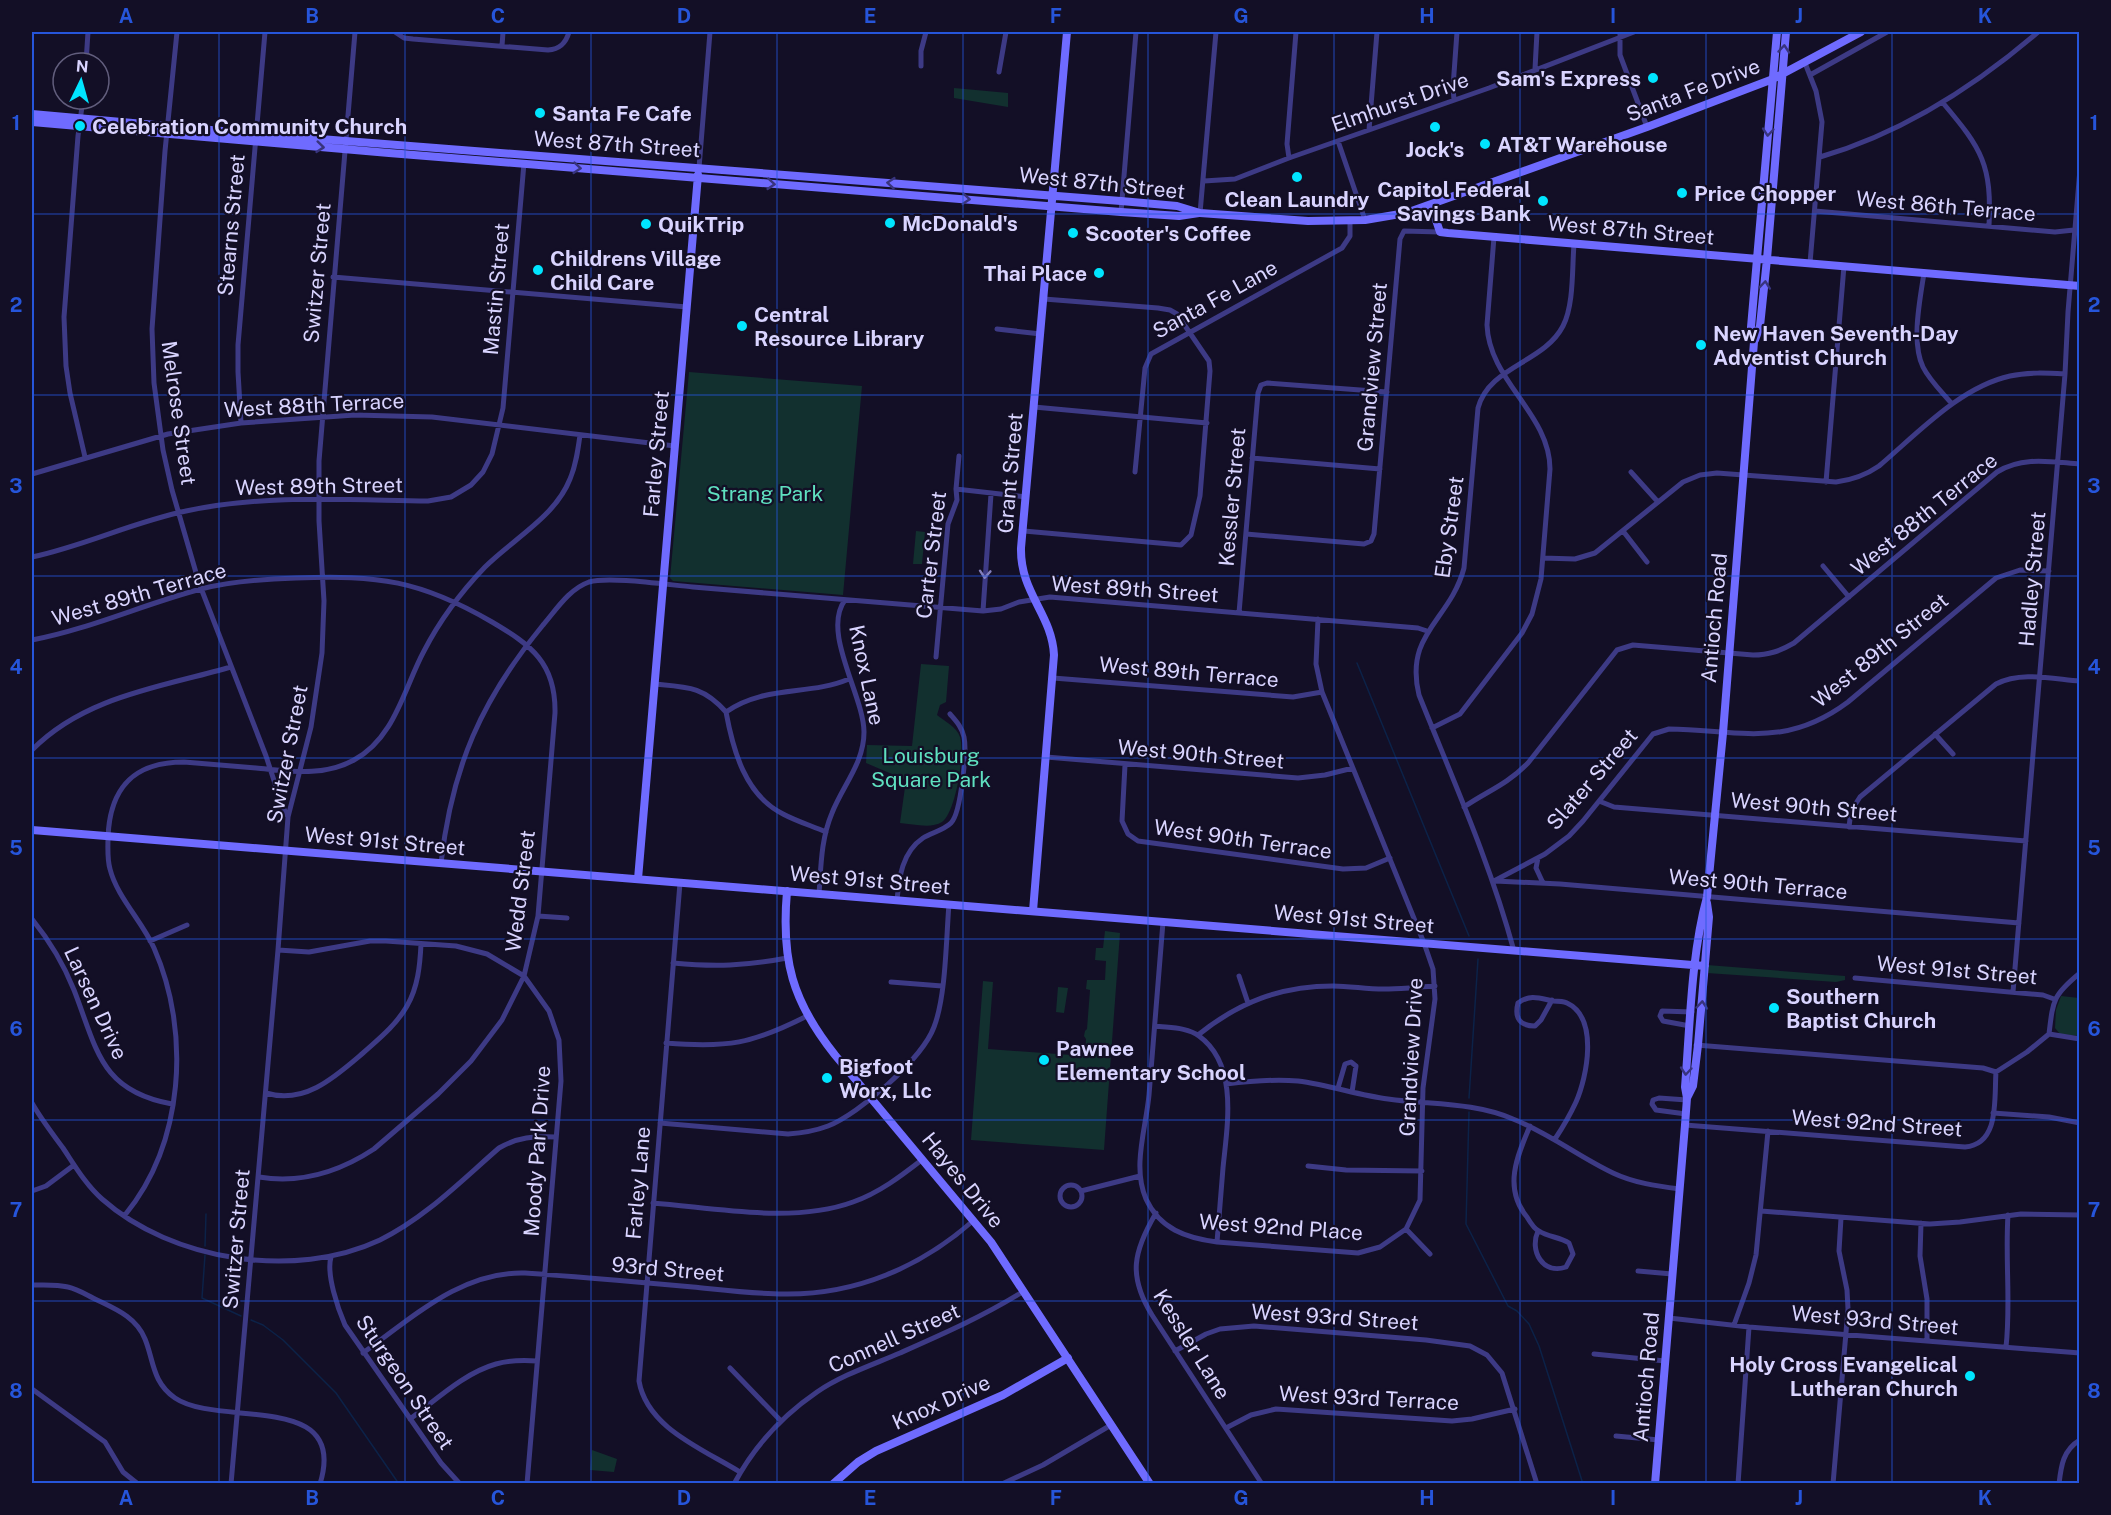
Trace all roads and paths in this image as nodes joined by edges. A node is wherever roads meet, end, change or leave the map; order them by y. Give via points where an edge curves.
1 (88, 32) edge
2 (177, 32) edge
3 (265, 32) edge
4 (355, 32) edge
5 (395, 32) edge
6 (443, 32) edge
7 (503, 32) edge
8 (569, 32) edge
9 (710, 32) edge
10 (926, 32) edge
11 (1006, 32) edge
12 (1067, 32) edge
13 (1136, 32) edge
14 (1216, 32) edge
15 (1296, 32) edge
16 (1377, 32) edge
17 (1457, 32) edge
18 (1537, 32) edge
19 (1634, 32) edge
20 (1777, 32) edge
21 (1786, 32) edge
22 (1861, 32) edge
23 (1887, 32) edge
24 (2038, 32) edge
25 (1620, 34) edge
26 (442, 41) junction
27 (502, 46) junction
28 (87, 51) edge
29 (1805, 63) junction
30 (921, 66) dead end
31 (1535, 69) junction
32 (999, 72) dead end
33 (1782, 75) junction
34 (1810, 75) junction
35 (1773, 79) junction
36 (1454, 100) junction
37 (1943, 103) junction
38 (82, 111) edge
39 (32, 114) edge
40 (32, 122) edge
41 (80, 123) junction
42 (1647, 127) junction
43 (168, 130) junction
44 (1369, 130) junction
45 (256, 138) junction
46 (345, 140) junction
47 (1338, 141) junction
48 (344, 150) junction
49 (1820, 157) junction
50 (1289, 158) junction
51 (525, 159) junction
52 (699, 168) junction
53 (2079, 169) edge
54 (698, 178) junction
55 (1204, 181) junction
56 (1053, 196) junction
57 (1121, 201) junction
58 (1431, 205) junction
59 (1052, 206) junction
60 (1815, 211) junction
61 (1120, 212) junction
62 (1200, 213) junction
63 (1365, 220) junction
64 (1350, 221) junction
65 (1989, 226) junction
66 (2074, 230) junction
67 (1440, 232) junction
68 (1494, 237) junction
69 (1574, 244) junction
70 (1757, 258) junction
71 (1767, 259) junction
72 (1810, 263) junction
73 (1844, 266) junction
74 (1924, 273) junction
75 (333, 277) junction
76 (2070, 286) junction
77 (2079, 286) edge
78 (512, 292) junction
79 (1044, 299) junction
80 (687, 307) junction
81 (997, 329) dead end
82 (1189, 332) junction
83 (1041, 334) junction
84 (1754, 342) junction
85 (2066, 374) junction
86 (1504, 375) junction
87 (1387, 392) junction
88 (1952, 404) junction
89 (1034, 407) junction
90 (322, 417) junction
91 (1140, 417) junction
92 (241, 423) junction
93 (1207, 423) junction
94 (499, 425) junction
95 (161, 435) junction
96 (580, 435) junction
97 (675, 446) junction
98 (959, 456) dead end
99 (85, 457) junction
100 (1252, 458) junction
101 (2058, 462) junction
102 (2079, 464) edge
103 (1380, 469) junction
104 (1135, 472) dead end
105 (1631, 472) dead end
106 (32, 474) edge
107 (1744, 474) junction
108 (1826, 482) junction
109 (956, 489) junction
110 (991, 494) junction
111 (1026, 497) junction
112 (319, 499) junction
113 (1658, 502) junction
114 (178, 513) junction
115 (1023, 531) junction
116 (1623, 531) junction
117 (1245, 534) junction
118 (32, 557) edge
119 (1543, 558) junction
120 (1647, 562) dead end
121 (1823, 566) dead end
122 (2049, 571) junction
123 (323, 577) junction
124 (663, 584) junction
125 (202, 589) junction
126 (1848, 597) junction
127 (1034, 599) junction
128 (845, 600) junction
129 (455, 602) junction
130 (940, 608) junction
131 (983, 611) junction
132 (1239, 613) junction
133 (1318, 619) junction
134 (1427, 631) junction
135 (32, 640) edge
136 (528, 645) junction
137 (1729, 652) junction
138 (936, 657) dead end
139 (231, 667) junction
140 (849, 678) junction
141 (1053, 678) junction
142 (2040, 678) junction
143 (2079, 681) edge
144 (654, 684) junction
145 (1322, 692) junction
146 (726, 712) junction
147 (950, 714) dead end
148 (1432, 728) junction
149 (1723, 733) junction
150 (1935, 734) junction
151 (32, 750) edge
152 (1953, 754) dead end
153 (1046, 757) junction
154 (1125, 765) junction
155 (1353, 768) junction
156 (271, 770) junction
157 (300, 772) junction
158 (1599, 801) junction
159 (1464, 807) junction
160 (1715, 816) junction
161 (288, 817) junction
162 (1849, 826) junction
163 (32, 830) edge
164 (826, 832) junction
165 (108, 836) junction
166 (2026, 841) junction
167 (286, 850) junction
168 (1390, 858) junction
169 (1538, 858) junction
170 (441, 863) junction
171 (541, 871) junction
172 (638, 879) junction
173 (1494, 881) junction
174 (680, 883) junction
175 (1543, 883) junction
176 (787, 891) junction
177 (819, 894) junction
178 (1707, 897) junction
179 (897, 900) junction
180 (949, 904) junction
181 (1033, 911) junction
182 (538, 916) junction
183 (567, 918) dead end
184 (32, 919) edge
185 (1163, 922) junction
186 (2019, 923) junction
187 (187, 925) dead end
188 (150, 941) junction
189 (1424, 943) junction
190 (422, 944) junction
191 (278, 950) junction
192 (1514, 951) junction
193 (787, 958) junction
194 (673, 963) junction
195 (1696, 965) junction
196 (1705, 966) junction
197 (2079, 973) edge
198 (524, 976) junction
199 (1239, 976) dead end
200 (1855, 978) dead end
201 (891, 982) dead end
202 (942, 986) junction
203 (1435, 986) junction
204 (2013, 992) junction
205 (2054, 999) junction
206 (1552, 1000) junction
207 (1248, 1003) junction
208 (1692, 1012) junction
209 (807, 1016) junction
210 (1155, 1026) junction
211 (1690, 1026) junction
212 (2049, 1034) junction
213 (1198, 1035) junction
214 (2079, 1039) edge
215 (666, 1043) junction
216 (1689, 1044) junction
217 (1698, 1045) junction
218 (1996, 1072) junction
219 (1226, 1084) junction
220 (1338, 1088) junction
221 (1352, 1092) junction
222 (266, 1093) junction
223 (871, 1097) junction
224 (1687, 1099) junction
225 (1423, 1101) junction
226 (32, 1104) edge
227 (172, 1104) junction
228 (1993, 1113) junction
229 (1686, 1114) junction
230 (660, 1123) junction
231 (2079, 1123) edge
232 (1685, 1125) junction
233 (1530, 1126) junction
234 (1768, 1131) junction
235 (556, 1137) junction
236 (1556, 1139) junction
237 (923, 1159) junction
238 (74, 1165) junction
239 (1308, 1166) dead end
240 (1422, 1171) junction
241 (1140, 1176) junction
242 (259, 1177) junction
243 (1680, 1189) junction
244 (32, 1191) edge
245 (1081, 1191) junction
246 (653, 1203) junction
247 (1761, 1211) junction
248 (1156, 1213) junction
249 (125, 1215) junction
250 (2008, 1215) junction
251 (2079, 1215) edge
252 (1841, 1218) junction
253 (974, 1220) junction
254 (1921, 1223) junction
255 (1406, 1229) junction
256 (1538, 1231) junction
257 (1216, 1242) junction
258 (1430, 1254) dead end
259 (331, 1257) junction
260 (251, 1259) junction
261 (1638, 1271) dead end
262 (544, 1274) junction
263 (1672, 1274) junction
264 (646, 1283) junction
265 (32, 1285) edge
266 (1024, 1291) junction
267 (1668, 1318) junction
268 (1734, 1325) junction
269 (1749, 1327) junction
270 (1846, 1334) junction
271 (1927, 1341) junction
272 (2007, 1347) junction
273 (1175, 1350) junction
274 (363, 1353) junction
275 (2079, 1353) edge
276 (1594, 1354) dead end
277 (1068, 1358) junction
278 (1665, 1360) junction
279 (537, 1361) junction
280 (730, 1368) dead end
281 (32, 1389) edge
282 (1515, 1409) junction
283 (237, 1413) junction
284 (410, 1419) junction
285 (781, 1421) junction
286 (1111, 1425) junction
287 (1226, 1428) junction
288 (1616, 1436) dead end
289 (1659, 1440) junction
290 (2079, 1440) edge
291 (740, 1472) junction
292 (138, 1484) edge
293 (231, 1484) edge
294 (320, 1484) edge
295 (460, 1484) edge
296 (527, 1484) edge
297 (734, 1484) edge
298 (833, 1484) edge
299 (1002, 1484) edge
300 (1150, 1484) edge
301 (1262, 1484) edge
302 (1537, 1484) edge
303 (1655, 1484) edge
304 (1738, 1484) edge
305 (1833, 1484) edge
306 (2059, 1484) edge

1 - 28 street
2 - 43 street, Melrose Street
3 - 45 street, Stearns Street
4 - 46 street, Switzer Street
5 - 26 street via 404,38
6 - 26 street
7 - 27 street
8 - 27 street via 566,41 555,49
9 - 52 street, Farley Street
10 - 30 street
11 - 32 street
12 - 56 street, Grant Street
13 - 57 street
14 - 55 street
15 - 50 street
16 - 44 street
17 - 36 street
18 - 31 street
19 - 25 street, Elmhurst Drive
20 - 35 street, Antioch Road
33 -> 21 street, Antioch Road
22 - 29 street, Santa Fe Drive
23 - 34 street
24 - 37 street
25 - 31 street, Elmhurst Drive
25 - 42 street via 1620,55
26 - 27 street
29 - 33 street, Santa Fe Drive
29 - 34 street
31 - 36 street, Elmhurst Drive
33 - 35 street, Santa Fe Drive
33 - 71 street, Antioch Road
34 - 49 street via 1820,109
35 - 42 street, Santa Fe Drive
35 -> 70 street, Antioch Road
36 - 44 street, Elmhurst Drive
37 - 49 street via 1885,134
37 - 65 street via 1971,136 1983,161 1989,190
38 - 41 street
39 - 41 street, West 87th Street
40 - 41 street, West 87th Street
41 - 43 street, West 87th Street
41 - 99 street via 64,328 70,393
42 - 58 street, Santa Fe Drive
43 - 45 street, West 87th Street
43 - 95 street, Melrose Street via 152,329
44 - 47 street, Elmhurst Drive
45 - 46 street, West 87th Street
45 -> 48 street, West 87th Street
45 - 92 street, Stearns Street via 238,345
46 - 48 street, Switzer Street
46 - 51 street, West 87th Street
47 - 50 street, Elmhurst Drive
47 - 63 street
48 - 51 street, West 87th Street
48 - 75 street, Switzer Street
49 - 60 street
50 - 55 street, Elmhurst Drive via 1235,179
51 - 52 street, West 87th Street
51 -> 54 street, West 87th Street
51 - 78 street, Mastin Street
52 - 54 street, Farley Street
56 -> 52 street, West 87th Street
53 - 66 street, Hadley Street
54 -> 59 street, West 87th Street
54 - 80 street, Farley Street
55 - 62 street
56 - 57 street, West 87th Street
56 - 59 street, Grant Street
57 - 61 street
57 - 62 street, West 87th Street via 1177,206
58 - 63 street, West 87th Street
58 - 67 street
59 - 61 street, West 87th Street
59 - 79 street, Grant Street
60 - 65 street, West 86th Terrace
60 - 72 street
61 - 62 street, West 87th Street via 1179,216
62 - 64 street, West 87th Street
63 - 64 street, West 87th Street
64 - 82 street, Santa Fe Lane via 1350,236 1342,248
65 - 66 street, West 86th Terrace
66 - 76 street, Hadley Street
67 - 68 street, West 87th Street
67 - 87 street, Grandview Street via 1404,231 1400,239
68 - 69 street, West 87th Street
68 - 86 street via 1487,332 1493,357
69 - 70 street, West 87th Street
69 - 86 street, Eby Street via 1563,325 1544,348
70 - 71 street, West 87th Street
70 - 84 street, Antioch Road via 1751,327
71 - 72 street, West 87th Street
84 -> 71 street, Antioch Road via 1760,326
72 - 73 street, West 87th Street
73 - 74 street, West 87th Street
73 - 108 street
74 - 76 street, West 87th Street
74 - 88 street via 1918,353 1927,374
75 - 78 street
75 - 90 street, Switzer Street
76 - 77 street, West 87th Street
76 - 85 street, Hadley Street
78 - 80 street
78 - 94 street, Mastin Street
79 - 82 street via 1170,310
79 - 83 street, Grant Street
80 - 97 street, Farley Street
81 - 83 street
82 - 91 street, Santa Fe Lane via 1156,350 1147,360
82 - 93 street via 1209,362
83 - 89 street, Grant Street
84 - 107 street, Antioch Road
85 - 88 street via 1999,379
85 - 101 street, Hadley Street
86 - 119 street via 1540,430 1549,452
86 - 134 street, Eby Street via 1484,392 1478,408 1461,581
87 - 100 street, Kessler Street via 1261,385
87 - 103 street, Grandview Street
88 - 108 street via 1873,470 1852,479
89 - 91 street
89 - 111 street, Grant Street
90 - 92 street, West 88th Terrace
90 - 94 street, West 88th Terrace via 408,415
90 - 112 street, Switzer Street
91 - 93 street
91 - 104 street, Santa Fe Lane
92 - 95 street, West 88th Terrace
93 - 115 street via 1200,496 1191,535 1181,545
94 - 96 street, West 88th Terrace
94 - 112 street, West 89th Street via 483,472 471,485 450,497 428,501
95 - 99 street, West 88th Terrace
95 - 114 street, Melrose Street
96 - 97 street, West 88th Terrace
96 - 129 street via 575,466 564,492 486,566
97 - 124 street, Farley Street
98 - 109 street, Carter Street
99 - 106 street, West 88th Terrace
100 - 103 street
100 - 117 street, Kessler Street
101 - 102 street, West 88th Terrace
101 - 122 street, Hadley Street
101 - 126 street, West 88th Terrace via 2019,462 1997,472
103 - 117 street, Grandview Street via 1371,541 1364,544
105 - 113 street
107 - 108 street
107 - 113 street via 1694,476
107 - 137 street, Antioch Road
109 - 110 street
109 - 130 street, Carter Street via 957,500 948,524
110 - 111 street
110 -> 131 street
111 - 115 street, Grant Street
112 - 114 street, West 89th Street via 236,502
112 - 123 street, Switzer Street
113 - 116 street
114 - 118 street, West 89th Street
114 - 125 street, Melrose Street
115 - 127 street, Grant Street via 1022,569
116 - 119 street via 1585,557
116 - 120 street
117 - 132 street, Kessler Street
119 - 148 street via 1539,596 1522,633 1460,714
121 - 126 street, West 88th Terrace
122 - 142 street, Hadley Street
122 - 149 street, West 89th Street via 2020,570 1996,579 1828,716 1768,735
123 - 125 street, West 89th Terrace via 242,581
123 - 129 street, West 89th Terrace via 392,581
123 - 157 street, Switzer Street via 320,673
124 - 128 street, West 89th Street
124 - 136 street via 589,582 573,592
124 - 144 street, Farley Street
125 - 135 street, West 89th Terrace
125 - 139 street, Melrose Street
126 - 137 street, West 88th Terrace via 1785,648 1764,655
127 - 131 street, West 89th Street
127 - 132 street, West 89th Street via 1050,597
127 - 141 street, Grant Street via 1054,644
128 - 130 street, West 89th Street
128 - 140 street, Knox Lane via 839,607 840,641
129 - 136 street, West 89th Terrace
129 - 157 street via 430,640 394,718 377,742 344,765
130 - 131 street, West 89th Street
130 - 138 street, Carter Street
132 - 133 street, West 89th Street
133 - 134 street, West 89th Street
133 - 145 street, Grandview Drive via 1316,664
134 - 148 street, Eby Street via 1415,672
136 - 170 street via 494,694 468,743 452,793
136 - 171 street, Wedd Street via 546,668 555,706
137 - 149 street, Antioch Road
137 - 159 street via 1633,645 1617,650 1515,776
139 - 151 street via 107,702 67,723
139 - 156 street, Melrose Street
140 - 146 street via 827,687 762,695
140 - 164 street, Knox Lane via 862,716 863,744
141 - 145 street, West 89th Terrace via 1293,698
141 - 153 street, Grant Street
142 - 143 street
142 - 150 street via 2012,678 1996,684
142 - 166 street, Hadley Street
144 - 146 street via 698,689
144 - 172 street, Farley Street
145 - 155 street, Grandview Drive
146 - 164 street via 742,769 753,789 771,807
147 - 179 street via 965,738 960,807 952,823 912,848 901,869
148 - 159 street, Eby Street
149 - 158 street, Slater Street via 1668,729 1653,734
149 - 160 street, Antioch Road
150 - 152 street
150 - 162 street via 1860,797 1851,811
153 - 154 street, West 90th Street
153 - 181 street, Grant Street
154 - 155 street, West 90th Street via 1298,778
154 - 168 street, West 90th Terrace via 1122,821 1128,834 1138,841 1343,869 1365,868
155 - 168 street, Grandview Drive
156 - 157 street
156 - 161 street, Melrose Street
156 - 165 street via 184,762 148,767 120,790 110,814
157 - 161 street, Switzer Street
158 - 160 street, West 90th Street via 1614,807
158 - 169 street, Slater Street via 1569,836
159 - 173 street, Eby Street
160 - 162 street, West 90th Street
160 - 178 street, Antioch Road
161 - 167 street, Switzer Street
162 - 166 street, West 90th Street
163 - 165 street, West 91st Street
164 - 177 street, Knox Lane
165 - 167 street, West 91st Street
165 - 188 street via 114,880
166 - 186 street, Hadley Street
167 - 170 street, West 91st Street
167 - 191 street, Switzer Street
168 - 189 street, Grandview Drive
169 - 173 street, Slater Street
169 - 175 street via 1536,868
170 - 171 street, West 91st Street
171 - 172 street, West 91st Street
171 - 182 street, Wedd Street
172 - 174 street, West 91st Street
173 - 175 street, West 90th Terrace
173 - 192 street, Eby Street
174 - 176 street, West 91st Street
174 - 194 street, Farley Lane
175 - 178 street, West 90th Terrace
176 - 177 street, West 91st Street
176 - 193 street, Hayes Drive
177 - 179 street, West 91st Street
178 - 186 street, West 90th Terrace
178 - 195 street, Antioch Road
178 - 196 street, Antioch Road
179 - 180 street, West 91st Street
180 - 181 street, West 91st Street
180 - 202 street
181 - 185 street, West 91st Street
182 - 183 street
182 - 198 street, Wedd Street
184 - 227 street, Larsen Drive via 66,971 96,1051 108,1070 136,1093
185 - 189 street, West 91st Street
185 - 210 street
186 - 204 street, Hadley Street
187 - 188 street
188 - 227 street via 166,982 175,1027 177,1066
189 - 192 street, West 91st Street
189 - 203 street, Grandview Drive
190 - 191 street, Moody Park Drive via 370,941 309,952
190 - 198 street, Moody Park Drive via 487,954
190 - 222 street via 413,993 393,1026 320,1086 295,1095
191 - 222 street, Switzer Street
192 - 195 street, West 91st Street
193 - 194 street via 716,967
193 - 209 street, Hayes Drive
194 - 215 street, Farley Lane
195 - 196 street, West 91st Street
195 - 208 street, Antioch Road
217 -> 196 street, Antioch Road
197 - 205 street
198 - 235 street, Moody Park Drive via 549,1011 559,1040 561,1074
198 - 242 street, Wedd Street via 502,1020 471,1061 374,1149 320,1175
199 - 207 street
200 - 204 street, West 91st Street
201 - 202 street
202 - 223 street via 937,1020 926,1044
203 - 207 street via 1311,987
203 - 225 street, Grandview Drive
204 - 205 street, West 91st Street
205 - 212 street
206 - 206 street via 1532,997 1518,1003 1520,1023 1535,1026
206 - 236 street via 1567,1003 1577,1013 1588,1043 1583,1084
207 - 213 street
208 - 211 street, Antioch Road
208 - 211 street via 1662,1011 1660,1016 1663,1022
209 - 215 street via 741,1043
209 - 223 street, Hayes Drive
210 - 213 street
210 - 241 street
211 - 216 street, Antioch Road
212 - 214 street
212 - 218 street
213 - 219 street via 1216,1055
215 - 230 street, Farley Lane
216 - 217 street
216 -> 224 street, Antioch Road
217 - 218 street
217 - 224 street, Antioch Road via 1693,1086
218 - 228 street
219 - 220 street via 1281,1080
219 - 257 street via 1227,1120
220 - 221 street
220 - 221 street via 1345,1064 1351,1062 1356,1066
221 - 225 street
222 - 242 street, Switzer Street
223 - 230 street via 839,1121 803,1133
223 - 237 street, Hayes Drive
224 - 229 street, Antioch Road
224 - 229 street via 1659,1098 1652,1104 1656,1110
225 - 233 street via 1482,1109
225 - 240 street, Grandview Drive
226 - 238 street
227 - 249 street via 157,1158
228 - 231 street, West 92nd Street
228 - 234 street, West 92nd Street via 1986,1138 1965,1148
229 - 232 street, Antioch Road
230 - 246 street, Farley Lane
232 - 234 street, West 92nd Street
232 - 243 street, Antioch Road
233 - 236 street
233 - 256 street via 1518,1152 1513,1181 1522,1211
234 - 247 street
235 - 259 street via 512,1141 408,1224 362,1248
235 - 262 street, Moody Park Drive
236 - 243 street via 1614,1174
237 - 246 street via 874,1193 817,1212 778,1214
237 - 253 street, Hayes Drive
238 - 244 street via 46,1186
238 - 249 street via 95,1192
239 - 240 street
240 - 255 street, Grandview Drive via 1420,1200
241 - 245 street
241 - 248 street via 1147,1200
242 - 260 street, Switzer Street
243 - 263 street, Antioch Road
245 - 245 street via 1073,1185 1066,1186 1061,1192 1062,1202 1075,1206 1082,1198
246 - 264 street, Farley Lane
247 - 252 street
247 - 268 street via 1753,1269
248 - 257 street, West 92nd Place via 1181,1234
248 - 273 street, Kessler Lane via 1138,1251 1137,1280 1143,1301
249 - 260 street via 200,1251
250 - 251 street
250 - 254 street
250 - 272 street
252 - 254 street
252 - 270 street via 1839,1251 1848,1300
253 - 264 street, 93rd Street via 915,1263 874,1280 828,1291 783,1294
253 - 266 street, Hayes Drive
254 - 271 street
255 - 257 street, West 92nd Place via 1380,1247 1358,1253
255 - 258 street
256 - 256 street via 1569,1243 1573,1254 1566,1267 1554,1270 1540,1260 1535,1237
259 - 260 street via 284,1262
259 - 274 street, Sturgeon Street via 328,1264 339,1312
260 - 283 street, Switzer Street
261 - 263 street
262 - 264 street, 93rd Street
262 - 274 street, 93rd Street via 508,1273 474,1280 441,1298
262 - 279 street, Moody Park Drive
263 - 267 street, Antioch Road
264 - 291 street, Farley Lane via 639,1371 644,1398 665,1426
265 - 283 street via 71,1287 125,1314 142,1333 155,1375 171,1395 196,1408
266 - 277 street, Hayes Drive
266 - 285 street, Connell Street via 967,1324 833,1383
267 - 268 street, West 93rd Street
267 - 278 street, Antioch Road
268 - 269 street, West 93rd Street
269 - 270 street, West 93rd Street
269 - 304 street
270 - 271 street, West 93rd Street
270 - 305 street
271 - 272 street, West 93rd Street
272 - 275 street, West 93rd Street
273 - 282 street, West 93rd Street via 1220,1329 1254,1326 1460,1343 1492,1360 1506,1381
273 - 287 street, Kessler Lane
274 - 284 street, Sturgeon Street
276 - 278 street
277 - 286 street, Hayes Drive
277 - 298 street, Knox Drive via 1003,1395 876,1451
278 - 289 street, Antioch Road
279 - 284 street via 486,1367
279 - 296 street, Moody Park Drive
280 - 285 street
281 - 292 street via 105,1442 123,1472
282 - 287 street, West 93rd Terrace via 1452,1421 1276,1409 1251,1415
282 - 302 street
283 - 293 street, Switzer Street
283 - 294 street via 294,1420 311,1430 324,1454
284 - 295 street, Sturgeon Street
285 - 291 street, Connell Street
286 - 299 street
286 - 300 street, Hayes Drive
287 - 301 street, Kessler Lane
288 - 289 street
289 - 303 street, Antioch Road
290 - 306 street via 2063,1457
291 - 297 street, Connell Street

